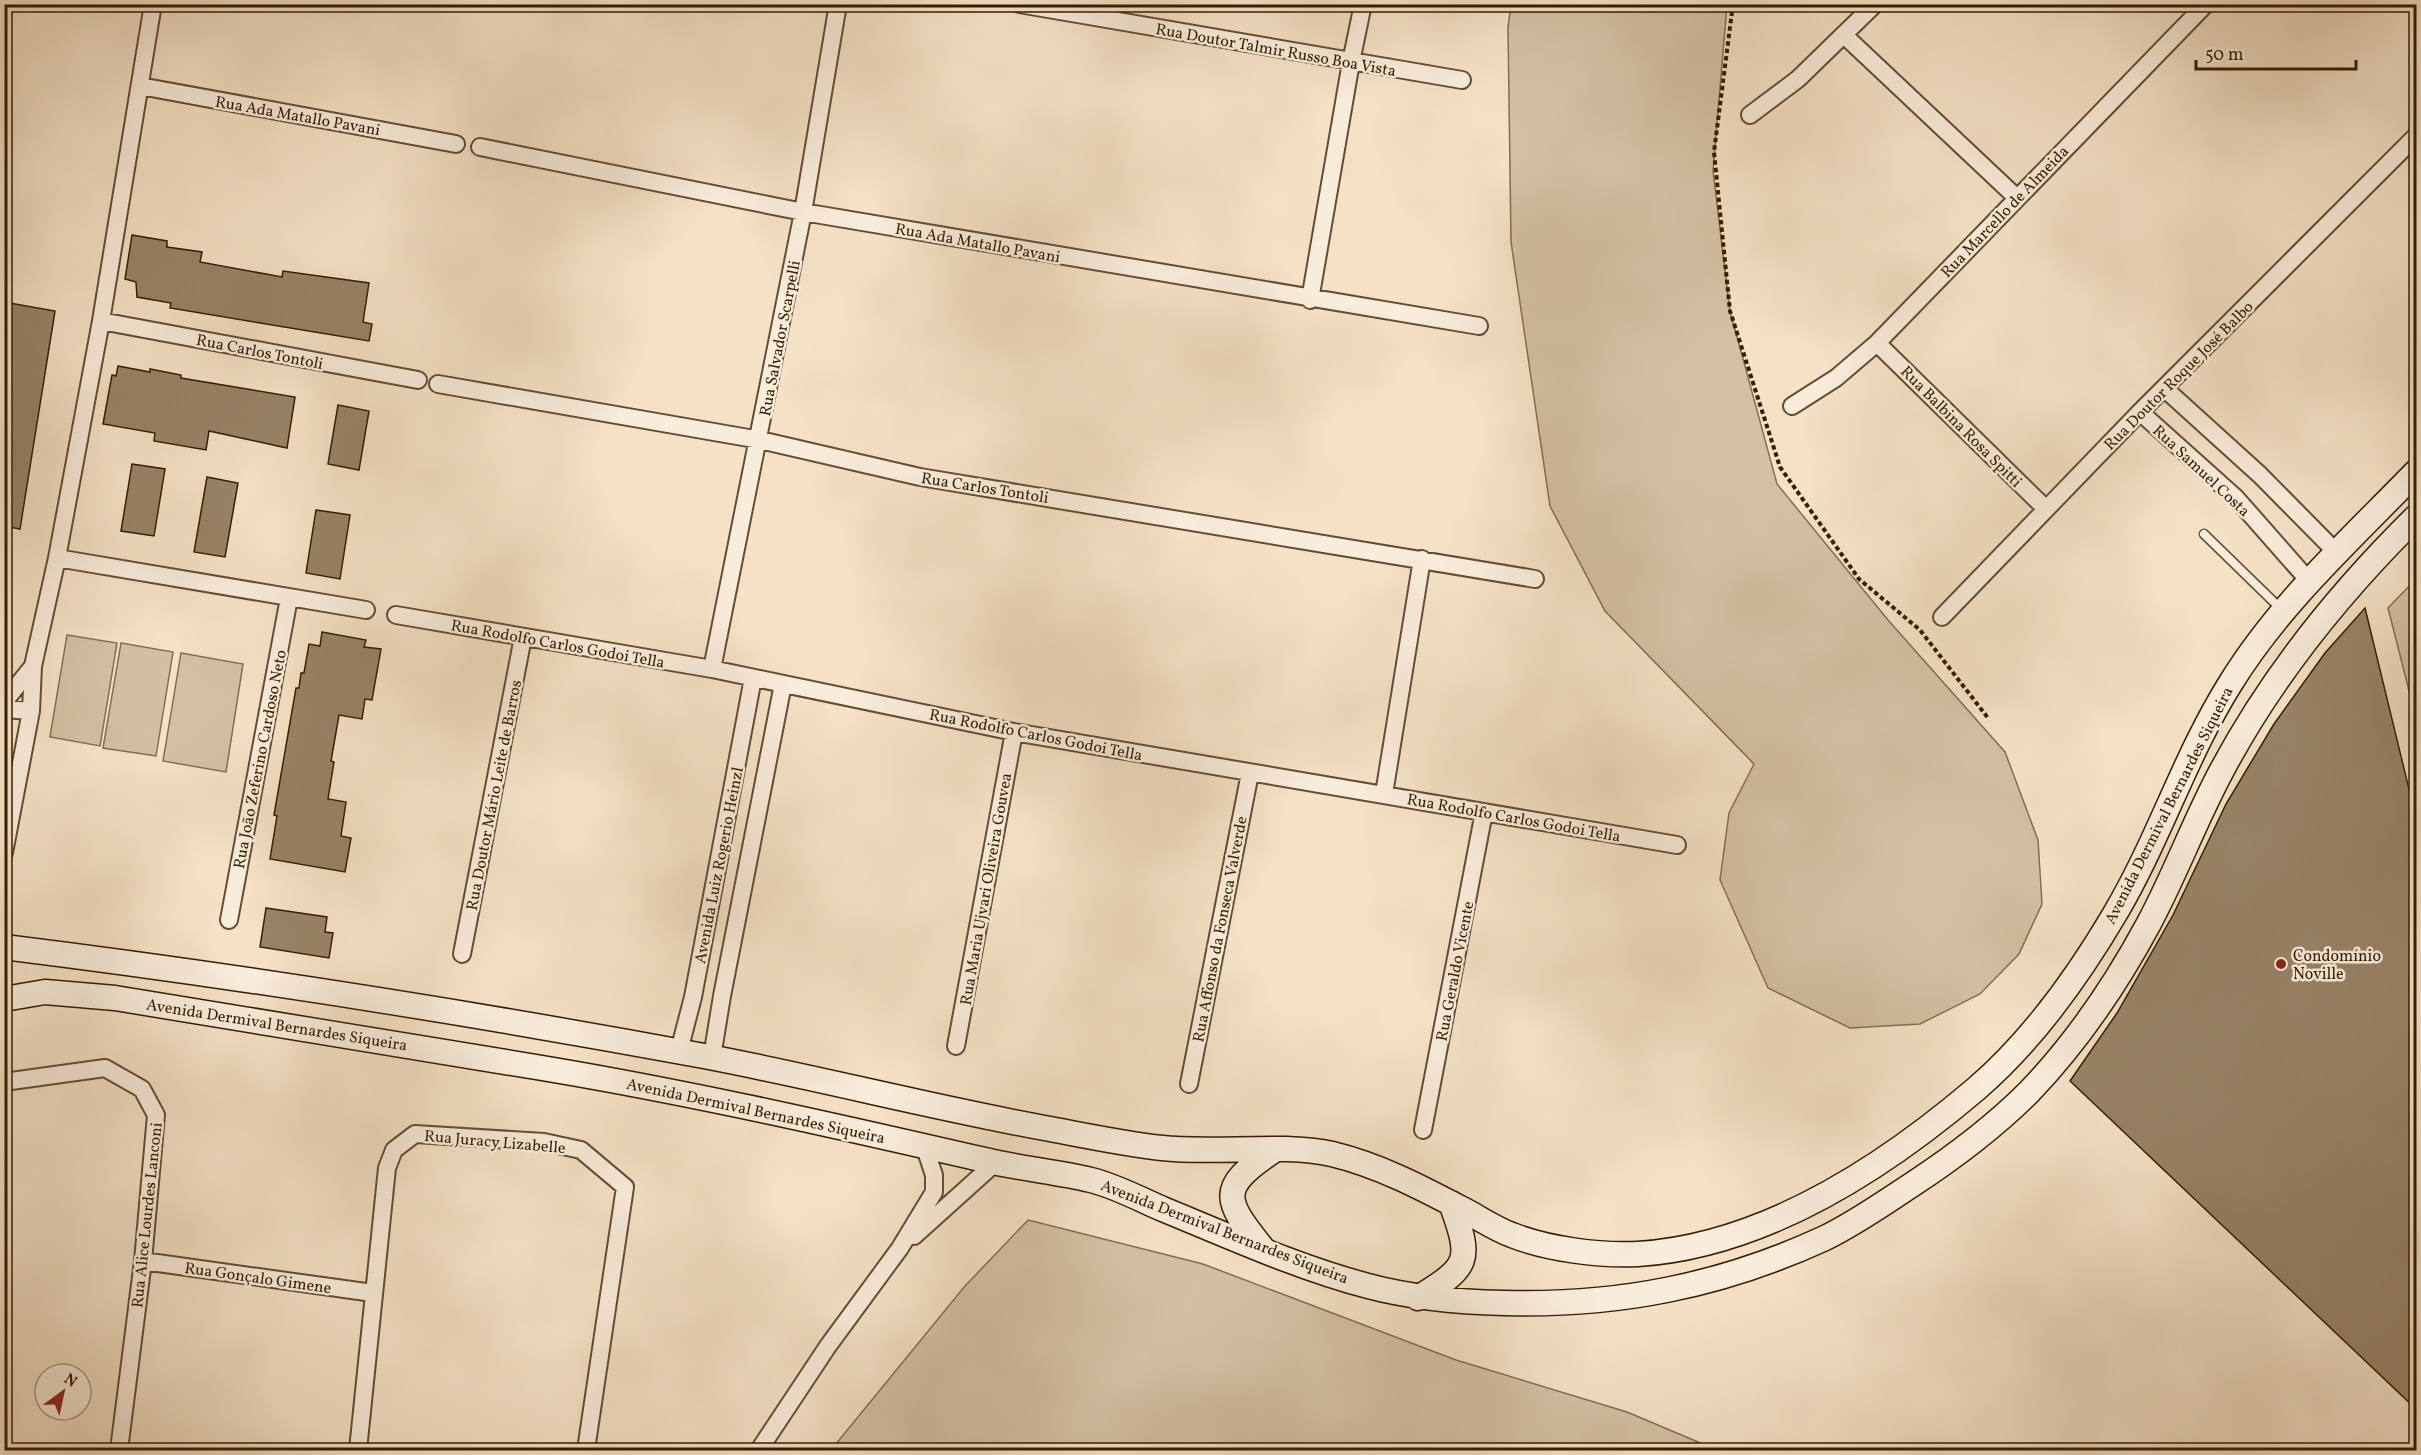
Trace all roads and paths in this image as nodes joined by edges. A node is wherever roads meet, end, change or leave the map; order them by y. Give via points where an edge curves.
1 (153, 4) edge
2 (838, 4) edge
3 (1019, 4) edge
4 (1363, 4) edge
5 (1875, 4) edge
6 (2206, 4) edge
7 (1845, 36) junction
8 (1350, 62) junction
9 (1462, 80) dead end
10 (140, 86) junction
11 (1750, 115) dead end
12 (2416, 136) edge
13 (456, 144) dead end
14 (480, 147) dead end
15 (2017, 198) junction
16 (803, 212) junction
17 (1310, 300) junction
18 (101, 321) junction
19 (1479, 326) dead end
20 (1877, 343) junction
21 (418, 380) dead end
22 (438, 384) dead end
23 (2164, 388) junction
24 (1792, 406) dead end
25 (2140, 412) junction
26 (760, 440) junction
27 (2416, 472) edge
28 (2046, 508) junction
29 (2416, 518) edge
30 (2204, 534) dead end
31 (2337, 553) junction
32 (57, 558) junction
33 (1422, 559) junction
34 (1535, 579) dead end
35 (2310, 582) junction
36 (289, 598) junction
37 (366, 610) dead end
38 (2284, 612) junction
39 (396, 615) dead end
40 (1942, 617) dead end
41 (523, 637) junction
42 (33, 666) junction
43 (712, 669) junction
44 (753, 678) junction
45 (783, 684) junction
46 (4, 702) edge
47 (4, 709) edge
48 (31, 711) junction
49 (1014, 732) junction
50 (1250, 773) junction
51 (1384, 794) junction
52 (1484, 812) junction
53 (1677, 845) dead end
54 (4, 853) edge
55 (229, 920) dead end
56 (4, 946) edge
57 (462, 954) dead end
58 (4, 999) edge
59 (956, 1046) dead end
60 (679, 1052) junction
61 (712, 1058) junction
62 (4, 1082) edge
63 (1189, 1084) dead end
64 (1423, 1130) dead end
65 (924, 1145) junction
66 (1273, 1150) junction
67 (995, 1163) junction
68 (1451, 1203) junction
69 (900, 1248) junction
70 (1264, 1251) junction
71 (143, 1261) junction
72 (373, 1293) junction
73 (1418, 1298) junction
74 (119, 1450) edge
75 (358, 1450) edge
76 (586, 1450) edge
77 (759, 1450) edge

1 - 10 street
2 - 16 street, Rua Salvador Scarpelli
3 - 8 street, Rua Doutor Talmir Russo Boa Vista
4 - 8 street
5 - 7 street
6 - 15 street, Rua Marcello de Almeida
7 - 11 street via 1798,79
7 - 15 street
8 - 9 street, Rua Doutor Talmir Russo Boa Vista
8 - 17 street
10 - 13 street, Rua Ada Matallo Pavani
10 - 18 street
12 - 23 street, Rua Doutor Roque José Balbo
14 - 16 street, Rua Ada Matallo Pavani
15 - 20 street, Rua Marcello de Almeida
16 - 17 street, Rua Ada Matallo Pavani
16 - 26 street, Rua Salvador Scarpelli
17 - 19 street, Rua Ada Matallo Pavani
18 - 21 street, Rua Carlos Tontoli
18 - 32 street
20 - 24 street, Rua Marcello de Almeida via 1836,378
20 - 28 street, Rua Balbina Rosa Spitti
22 - 26 street, Rua Carlos Tontoli
23 - 25 street, Rua Doutor Roque José Balbo
23 - 31 street
25 - 28 street, Rua Doutor Roque José Balbo
25 - 35 street, Rua Samuel Costa via 2236,498
26 - 33 street, Rua Carlos Tontoli via 920,477
26 - 43 street, Rua Salvador Scarpelli
27 - 31 main road, Avenida Dermival Bernardes Siqueira
28 - 40 street, Rua Doutor Roque José Balbo
29 - 73 main road, Avenida Dermival Bernardes Siqueira via 2343,593 2258,711 2221,771 2149,924 2093,1018 2028,1092 1956,1156 1827,1237 1728,1276 1634,1297 1560,1305
30 - 38 lane
31 - 35 main road, Avenida Dermival Bernardes Siqueira
32 - 36 street
32 - 42 street
33 - 34 street, Rua Carlos Tontoli
33 - 51 street
35 - 38 main road, Avenida Dermival Bernardes Siqueira
36 - 37 street
36 - 55 street, Rua João Zeferino Cardoso Neto
38 - 68 main road, Avenida Dermival Bernardes Siqueira via 2227,688 2117,910 2070,982 2022,1043 1979,1087 1914,1137 1841,1187 1744,1232 1691,1246 1646,1252 1579,1251 1513,1236
39 - 41 street, Rua Rodolfo Carlos Godoi Tella
41 - 43 street, Rua Rodolfo Carlos Godoi Tella
41 - 57 street, Rua Doutor Mário Leite de Barros
42 - 46 street
42 - 48 street
43 - 44 street, Rua Rodolfo Carlos Godoi Tella
44 - 45 street, Rua Rodolfo Carlos Godoi Tella
44 - 60 street, Avenida Luiz Rogerio Heinzl via 693,997
45 - 49 street, Rua Rodolfo Carlos Godoi Tella
45 - 61 street, Avenida Luiz Rogerio Heinzl
47 - 48 street
48 - 54 street
49 - 50 street, Rua Rodolfo Carlos Godoi Tella
49 - 59 street, Rua Maria Ujvari Oliveira Gouvea
50 - 51 street, Rua Rodolfo Carlos Godoi Tella
50 - 63 street, Rua Affonso da Fonseca Valverde
51 - 52 street, Rua Rodolfo Carlos Godoi Tella
52 - 53 street, Rua Rodolfo Carlos Godoi Tella
52 - 64 street, Rua Geraldo Vicente
56 - 60 main road, Avenida Dermival Bernardes Siqueira via 168,968
58 - 65 main road, Avenida Dermival Bernardes Siqueira via 45,992 126,1000 610,1079
60 - 61 main road, Avenida Dermival Bernardes Siqueira
61 - 66 main road, Avenida Dermival Bernardes Siqueira via 1153,1147
62 - 71 street, Rua Alice Lourdes Lanconi via 105,1068 142,1089 156,1115
65 - 67 main road, Avenida Dermival Bernardes Siqueira
65 - 69 street via 934,1176 934,1192
66 - 68 main road, Avenida Dermival Bernardes Siqueira via 1326,1153 1396,1175
66 - 70 main road via 1245,1170 1232,1197 1236,1215
67 - 69 street
67 - 70 main road, Avenida Dermival Bernardes Siqueira via 1094,1181
68 - 73 main road via 1464,1242 1463,1262 1454,1276
69 - 77 street
70 - 73 main road, Avenida Dermival Bernardes Siqueira via 1363,1285
71 - 72 street, Rua Gonçalo Gimene
71 - 74 street, Rua Alice Lourdes Lanconi
72 - 75 street, Rua Juracy Lizabelle
72 - 76 street, Rua Juracy Lizabelle via 387,1168 394,1150 415,1134 544,1142 581,1150 625,1187

